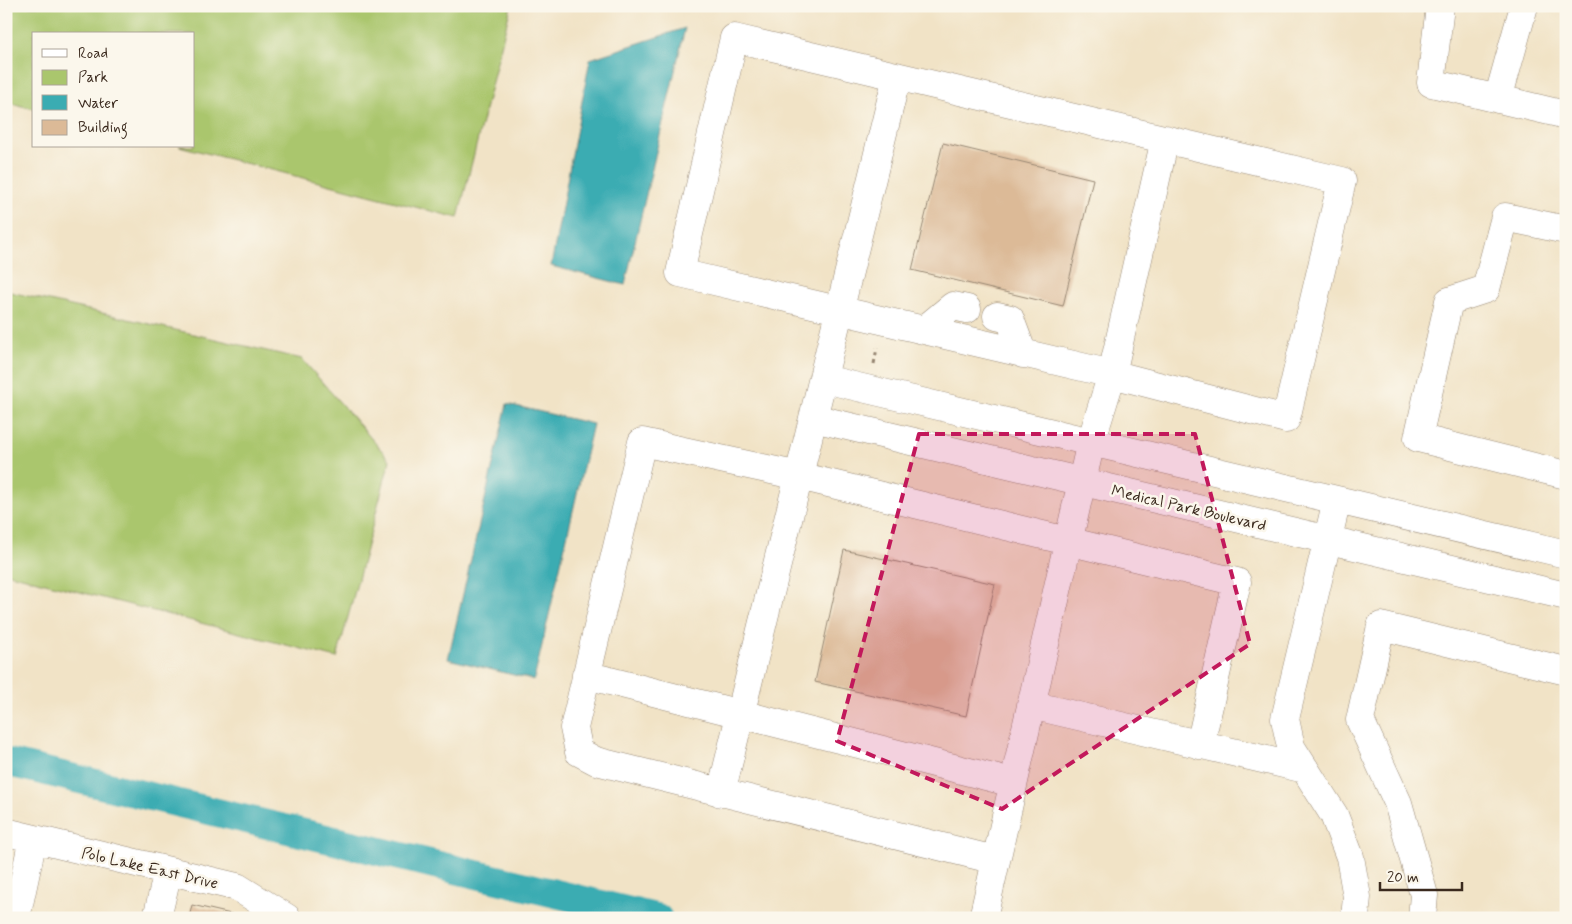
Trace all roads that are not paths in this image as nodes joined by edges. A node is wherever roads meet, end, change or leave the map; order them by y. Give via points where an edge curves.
1 (1440, 6) edge
2 (1524, 6) edge
3 (897, 76) junction
4 (1498, 99) junction
5 (1566, 115) edge
6 (1165, 139) junction
7 (1566, 230) edge
8 (967, 309) dead end
9 (840, 311) junction
10 (997, 316) dead end
11 (924, 330) junction
12 (1024, 354) junction
13 (1112, 374) junction
14 (824, 379) junction
15 (813, 418) junction
16 (1092, 442) junction
17 (1566, 475) edge
18 (799, 476) junction
19 (1082, 481) junction
20 (1337, 500) junction
21 (1069, 540) junction
22 (1327, 540) junction
23 (1566, 554) edge
24 (1566, 596) edge
25 (1566, 671) edge
26 (586, 675) junction
27 (1031, 705) junction
28 (740, 714) junction
29 (1200, 745) junction
30 (1305, 769) junction
31 (1013, 783) junction
32 (721, 793) junction
33 (6, 832) edge
34 (33, 839) junction
35 (995, 860) junction
36 (168, 871) junction
37 (16, 918) edge
38 (157, 918) edge
39 (287, 918) edge
40 (983, 918) edge
41 (1355, 918) edge
42 (1422, 918) edge

1 - 4 street via 1431,83
2 - 4 street
3 - 6 street
3 - 9 street
3 - 9 street via 734,38 680,273
4 - 5 street
6 - 13 street
6 - 13 street via 1342,182 1286,419
7 - 17 street via 1505,217 1486,289 1450,301 1418,438
8 - 11 street via 953,306
9 - 11 street
9 - 14 street
10 - 12 street via 1010,319
11 - 12 street
12 - 13 street
13 - 16 street
14 - 15 street
14 - 16 street
15 - 18 street
15 - 19 street, Medical Park Boulevard
16 - 19 street
16 - 20 street
18 - 21 street
18 - 26 street via 642,442
18 - 28 street
19 - 21 street
19 - 22 street, Medical Park Boulevard
20 - 22 street
20 - 23 street
21 - 27 street
21 - 29 street via 1237,582
22 - 24 street, Medical Park Boulevard
22 - 30 street via 1285,718 1291,747
25 - 42 street via 1381,626 1360,720 1398,803 1424,895
26 - 28 street
26 - 32 street via 574,728 579,752 596,761
27 - 29 street
27 - 31 street
28 - 31 street
28 - 32 street
29 - 30 street
30 - 41 street via 1334,815 1350,856 1357,897
31 - 35 street
32 - 35 street
33 - 34 street, Polo Lake East Drive
34 - 36 street, Polo Lake East Drive
34 - 37 street
35 - 40 street
36 - 38 street
36 - 39 street, Polo Lake East Drive via 237,888

